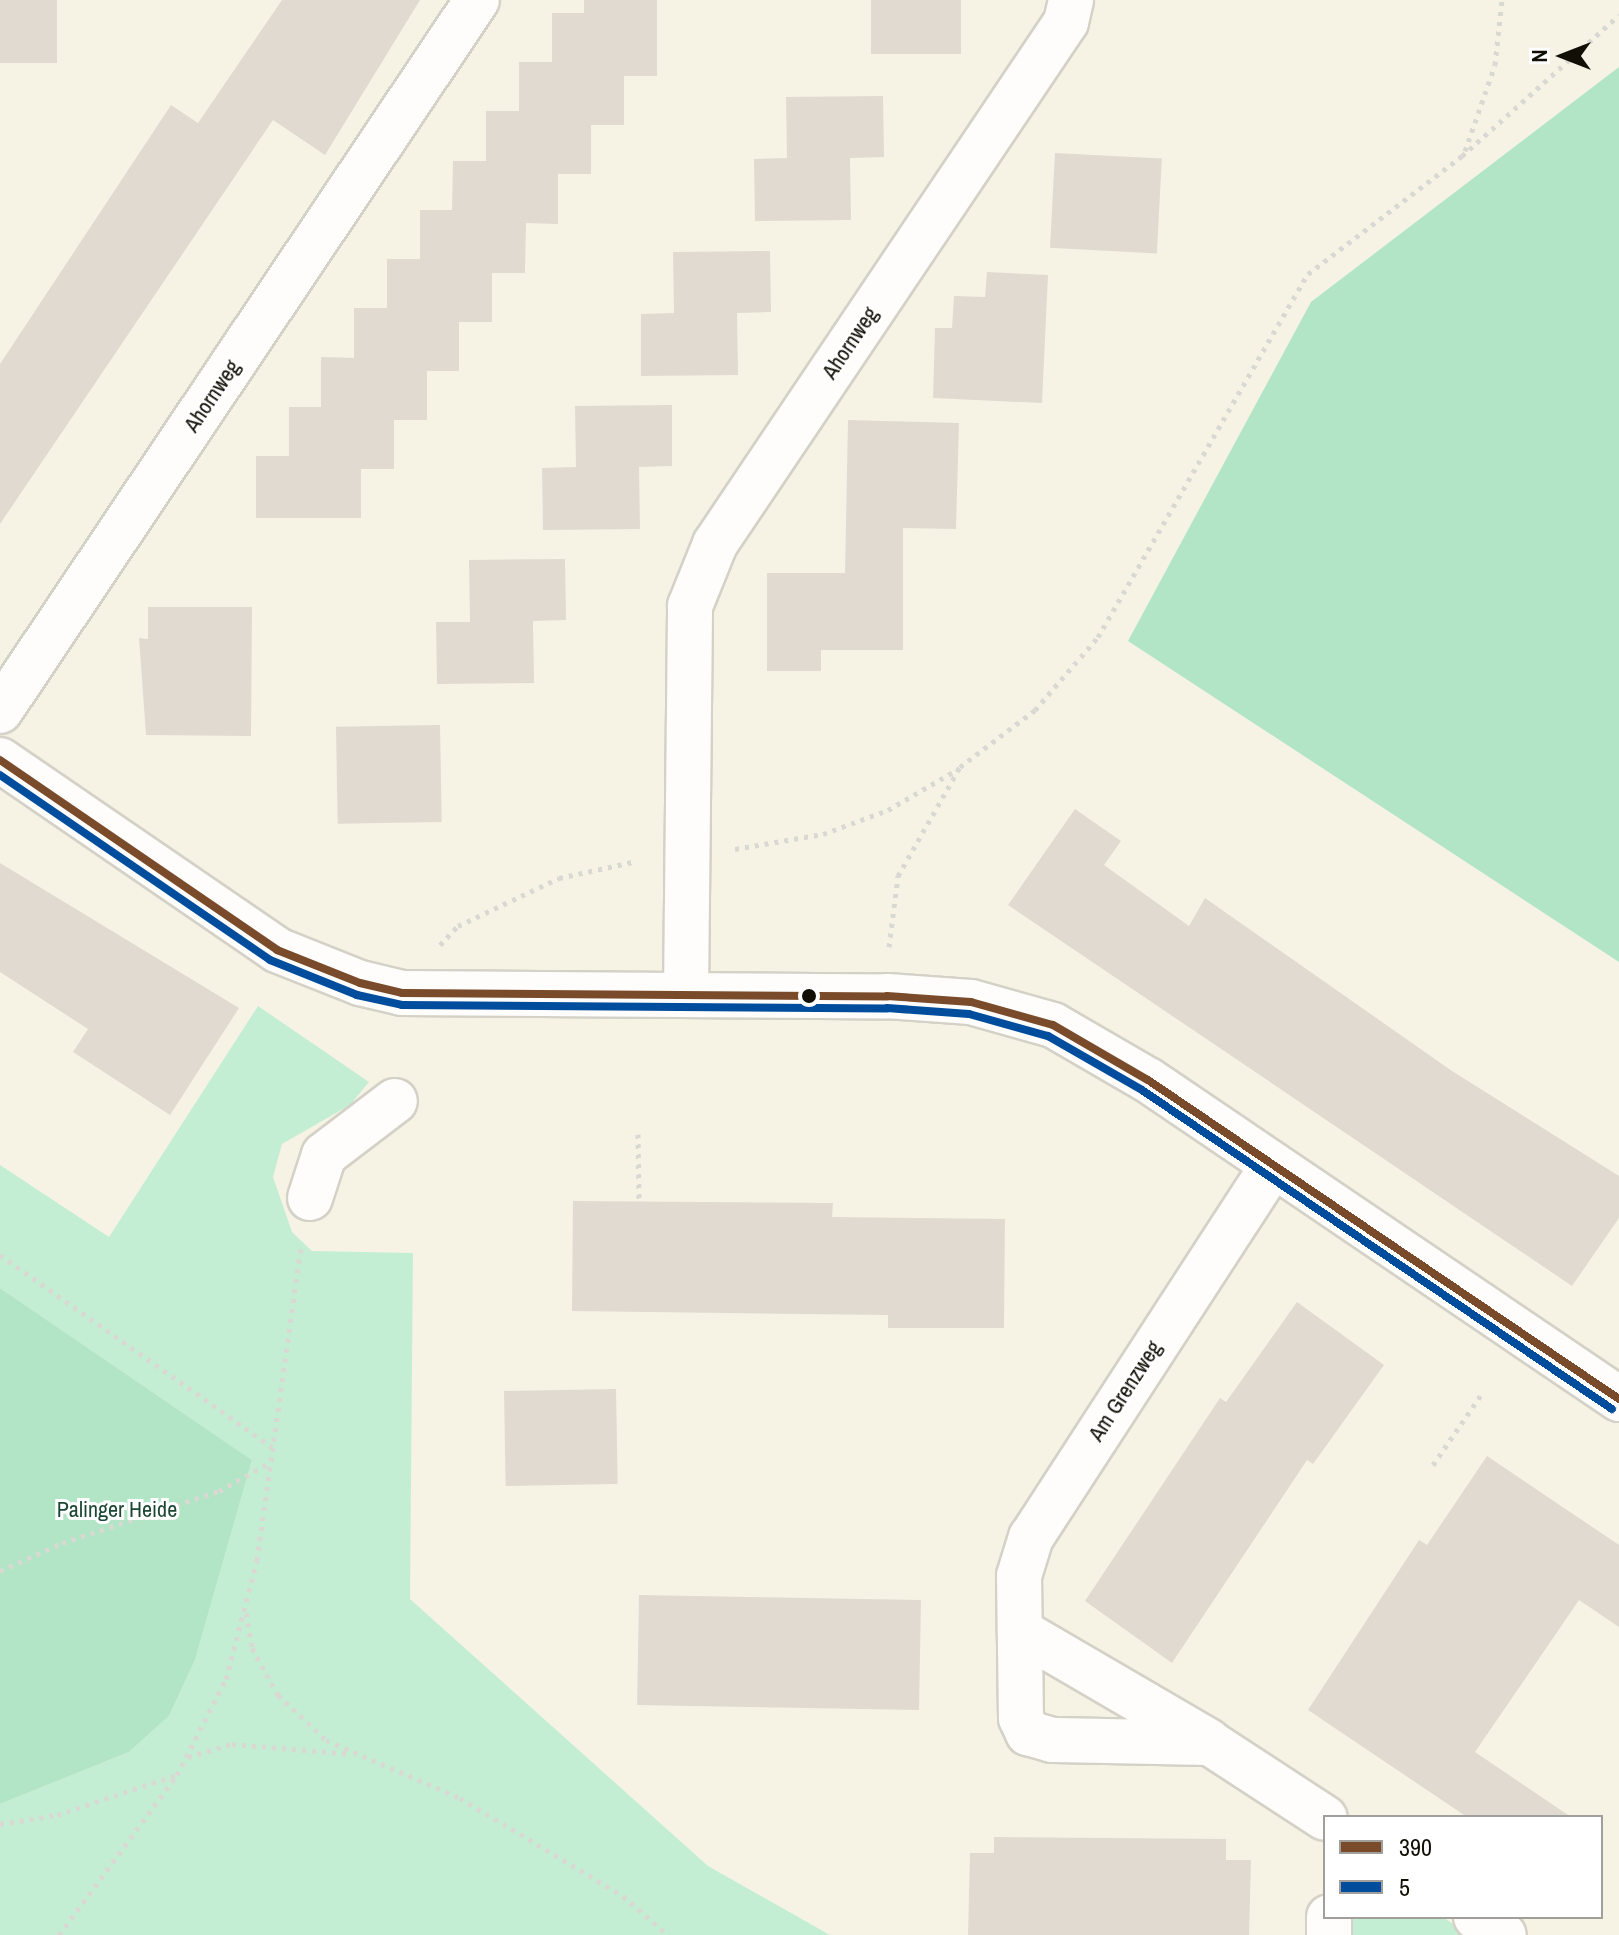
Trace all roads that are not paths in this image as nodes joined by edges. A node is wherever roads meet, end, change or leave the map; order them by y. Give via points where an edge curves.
1 (477, 0) edge
2 (1071, 0) edge
3 (0, 711) edge
4 (0, 760) edge
5 (686, 994) junction
6 (395, 1101) dead end
7 (1273, 1165) junction
8 (310, 1198) road end
9 (1619, 1399) edge
10 (1020, 1631) junction
11 (1210, 1743) junction
12 (1323, 1817) edge
13 (1479, 1919) edge
14 (1504, 1935) edge

1 - 3 street, Ahornweg
2 - 5 street, Ahornweg via 1066,22 715,544 690,606
4 - 5 street via 277,950 360,983 402,993
5 - 7 street via 971,1002 1053,1025
6 - 8 street via 324,1155
7 - 9 street
7 - 10 street, Am Grenzweg via 1031,1537 1019,1576
10 - 11 street, Am Grenzweg
10 - 11 street, Am Grenzweg via 1021,1718 1028,1733
11 - 12 street, Am Grenzweg
13 - 14 street

